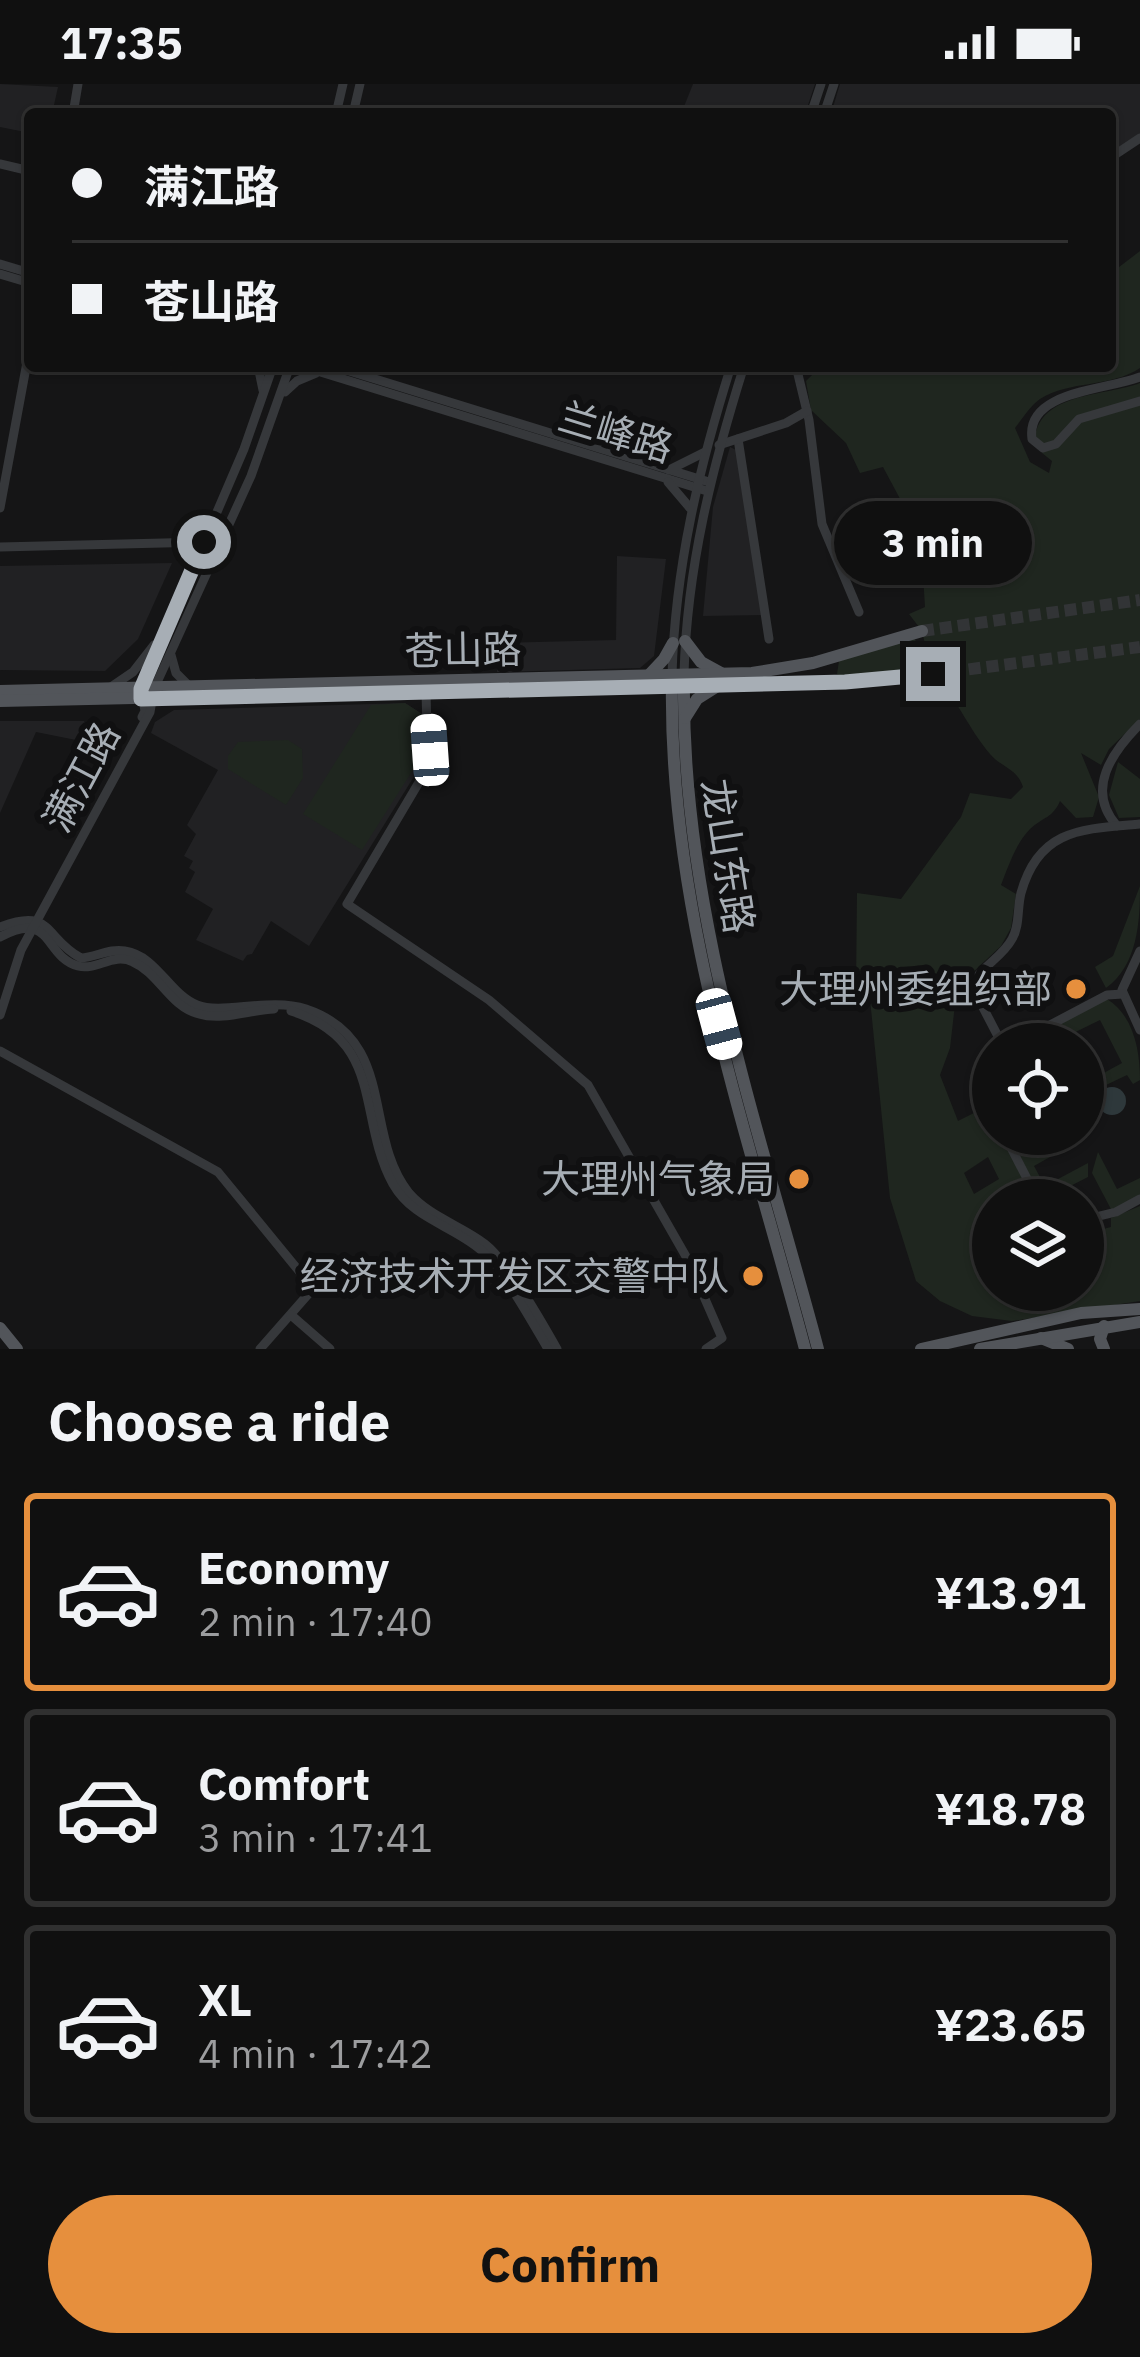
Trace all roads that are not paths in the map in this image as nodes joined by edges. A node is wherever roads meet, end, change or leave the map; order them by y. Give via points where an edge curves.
1 (24, 372) edge
2 (260, 372) edge
3 (271, 372) edge
4 (288, 372) edge
5 (320, 372) edge
6 (337, 372) edge
7 (729, 372) edge
8 (742, 372) edge
9 (797, 372) edge
10 (1140, 377) edge
11 (261, 401) junction
12 (1140, 401) edge
13 (277, 408) junction
14 (807, 412) junction
15 (738, 439) junction
16 (719, 445) junction
17 (705, 452) junction
18 (3, 471) edge
19 (667, 474) junction
20 (702, 485) junction
21 (0, 508) edge
22 (690, 508) junction
23 (204, 542) junction
24 (0, 547) edge
25 (859, 612) dead end
26 (170, 614) junction
27 (922, 631) tunnel mouth
28 (769, 639) dead end
29 (679, 642) junction
30 (171, 652) junction
31 (933, 674) tunnel mouth
32 (647, 676) junction
33 (722, 679) junction
34 (678, 680) junction
35 (633, 686) junction
36 (194, 688) junction
37 (104, 690) junction
38 (0, 691) edge
39 (426, 692) junction
40 (148, 694) junction
41 (0, 701) edge
42 (677, 723) junction
43 (1140, 724) edge
44 (1103, 803) junction
45 (1140, 824) edge
46 (1118, 826) junction
47 (1091, 829) junction
48 (33, 925) junction
49 (0, 927) edge
50 (0, 938) edge
51 (1140, 951) edge
52 (1123, 994) junction
53 (0, 999) edge
54 (0, 1015) edge
55 (991, 1023) edge
56 (1054, 1023) edge
57 (1140, 1030) edge
58 (0, 1051) edge
59 (1140, 1199) edge
60 (1104, 1215) edge
61 (1140, 1309) edge
62 (291, 1315) junction
63 (1140, 1322) edge
64 (1025, 1325) junction
65 (1104, 1326) junction
66 (0, 1328) edge
67 (1040, 1337) junction
68 (1060, 1348) edge
69 (17, 1349) edge
70 (260, 1349) edge
71 (330, 1349) edge
72 (553, 1349) edge
73 (706, 1349) edge
74 (805, 1349) edge
75 (818, 1349) edge
76 (921, 1349) edge
77 (980, 1349) edge
78 (1104, 1349) edge

1 - 18 street
2 - 11 street
3 - 11 street, 满江路
4 - 13 street, 满江路
5 - 13 street via 292,385
6 - 19 street, 兰峰路
7 - 17 street, 龙山东路
8 - 16 street, 龙山东路
9 - 14 street
10 - 12 street via 1049,405 1033,422 1032,440 1052,447 1079,419
11 - 23 street, 满江路
13 - 30 street, 满江路
14 - 15 street
14 - 25 street via 822,524
15 - 16 street
15 - 28 street
16 - 20 street, 龙山东路
17 - 19 street
17 - 20 street, 龙山东路
18 - 21 street
19 - 20 street, 兰峰路
19 - 22 street
20 - 22 street, 龙山东路
20 - 29 street, 龙山东路
22 - 29 street, 龙山东路 via 678,579
23 - 24 street
23 - 26 street, 满江路
26 - 37 street via 137,668
26 - 40 street, 满江路
27 - 33 main road, 苍山路
29 - 32 main road
29 - 33 main road
29 - 34 street, 龙山东路
30 - 36 street via 176,673
30 - 40 street, 满江路
31 - 33 main road, 苍山路
32 - 34 main road, 苍山路
32 - 36 main road, 苍山路
33 - 34 main road, 苍山路
33 - 42 main road
34 - 35 main road, 苍山路
34 - 42 main road, 龙山东路
35 - 39 main road, 苍山路
35 - 42 main road via 658,698
36 - 40 main road, 苍山路
37 - 38 main road, 苍山路
37 - 40 main road, 苍山路
39 - 40 main road, 苍山路
39 - 73 street via 428,767 347,904 489,1000 587,1085 688,1260 722,1338
40 - 41 main road, 苍山路
40 - 48 street, 满江路
42 - 74 main road, 龙山东路 via 674,805 692,915
42 - 75 main road, 龙山东路 via 707,928
43 - 44 street via 1110,758
44 - 46 street
44 - 47 street
45 - 46 street
46 - 47 street
47 - 55 street via 1041,851 1022,889 1012,939 974,981
48 - 49 street
48 - 50 street
48 - 53 street, 满江路
48 - 54 street, 满江路
48 - 72 street via 74,965 130,960 193,1012 300,1014 358,1055 398,1191 488,1257
51 - 52 street
52 - 56 street
52 - 57 street
58 - 62 street via 218,1172 308,1282 311,1291
59 - 60 street
61 - 64 main road
62 - 70 street
62 - 71 street
63 - 65 main road
64 - 67 main road
64 - 76 main road
65 - 67 main road
65 - 78 main road
66 - 69 main road
67 - 68 main road
67 - 77 main road

